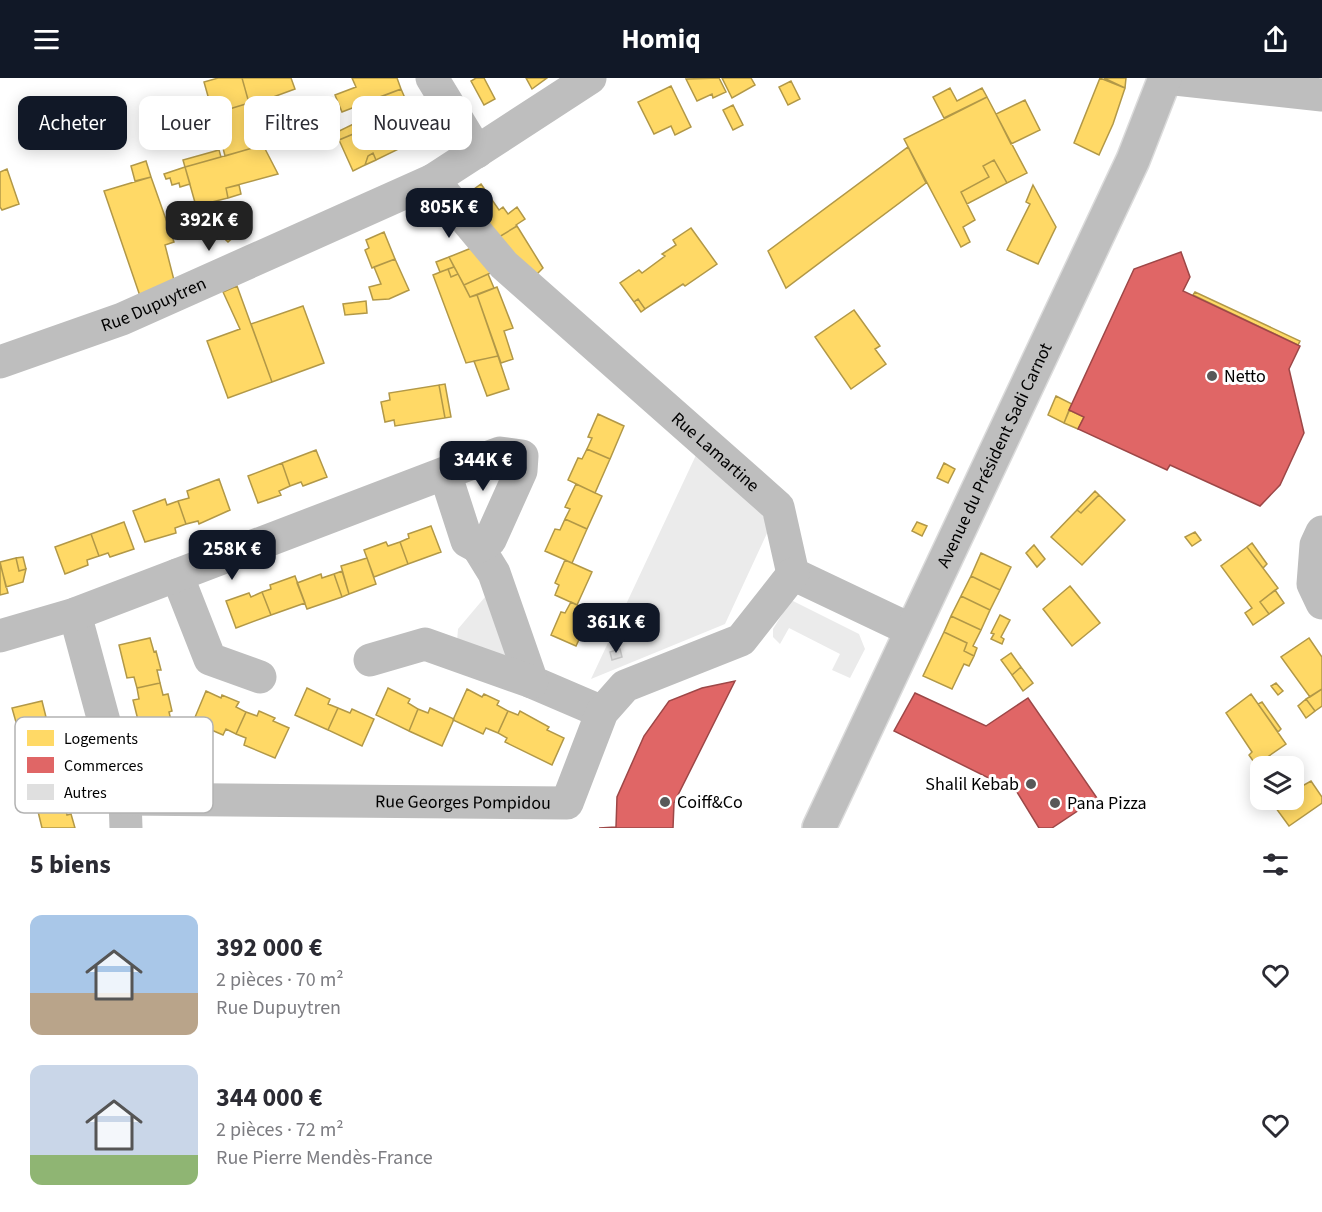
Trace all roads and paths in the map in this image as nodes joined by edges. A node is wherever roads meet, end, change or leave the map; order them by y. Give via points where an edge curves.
1 (432, 78) edge
2 (590, 78) edge
3 (1166, 78) edge
4 (1322, 95) edge
5 (477, 152) junction
6 (433, 180) junction
7 (0, 362) edge
8 (445, 473) junction
9 (1322, 532) edge
10 (478, 547) junction
11 (793, 574) junction
12 (177, 575) junction
13 (1322, 603) edge
14 (75, 614) junction
15 (911, 630) junction
16 (0, 636) edge
17 (370, 660) dead end
18 (260, 677) dead end
19 (532, 682) junction
20 (602, 712) junction
21 (101, 717) edge
22 (213, 811) edge
23 (819, 828) edge

1 - 5 street
2 - 5 street, Rue Dupuytren
3 - 4 street
3 - 15 street, Avenue du Président Sadi Carnot via 1133,160
5 - 6 street, Rue Dupuytren
6 - 7 street, Rue Dupuytren via 122,319
6 - 11 street, Rue Lamartine via 504,265 778,507
8 - 10 street via 467,541
8 - 10 street via 500,453 522,456 521,471 490,540
8 - 12 street
9 - 13 street via 1316,545 1313,584
10 - 19 street via 494,573
11 - 15 street
11 - 20 street, Rue Georges Pompidou via 741,640 625,686
12 - 14 street
12 - 18 street via 210,659
14 - 16 street
14 - 21 street
15 - 23 street, Avenue du Président Sadi Carnot
17 - 19 street via 425,644
19 - 20 street
20 - 22 street, Rue Georges Pompidou via 567,803

